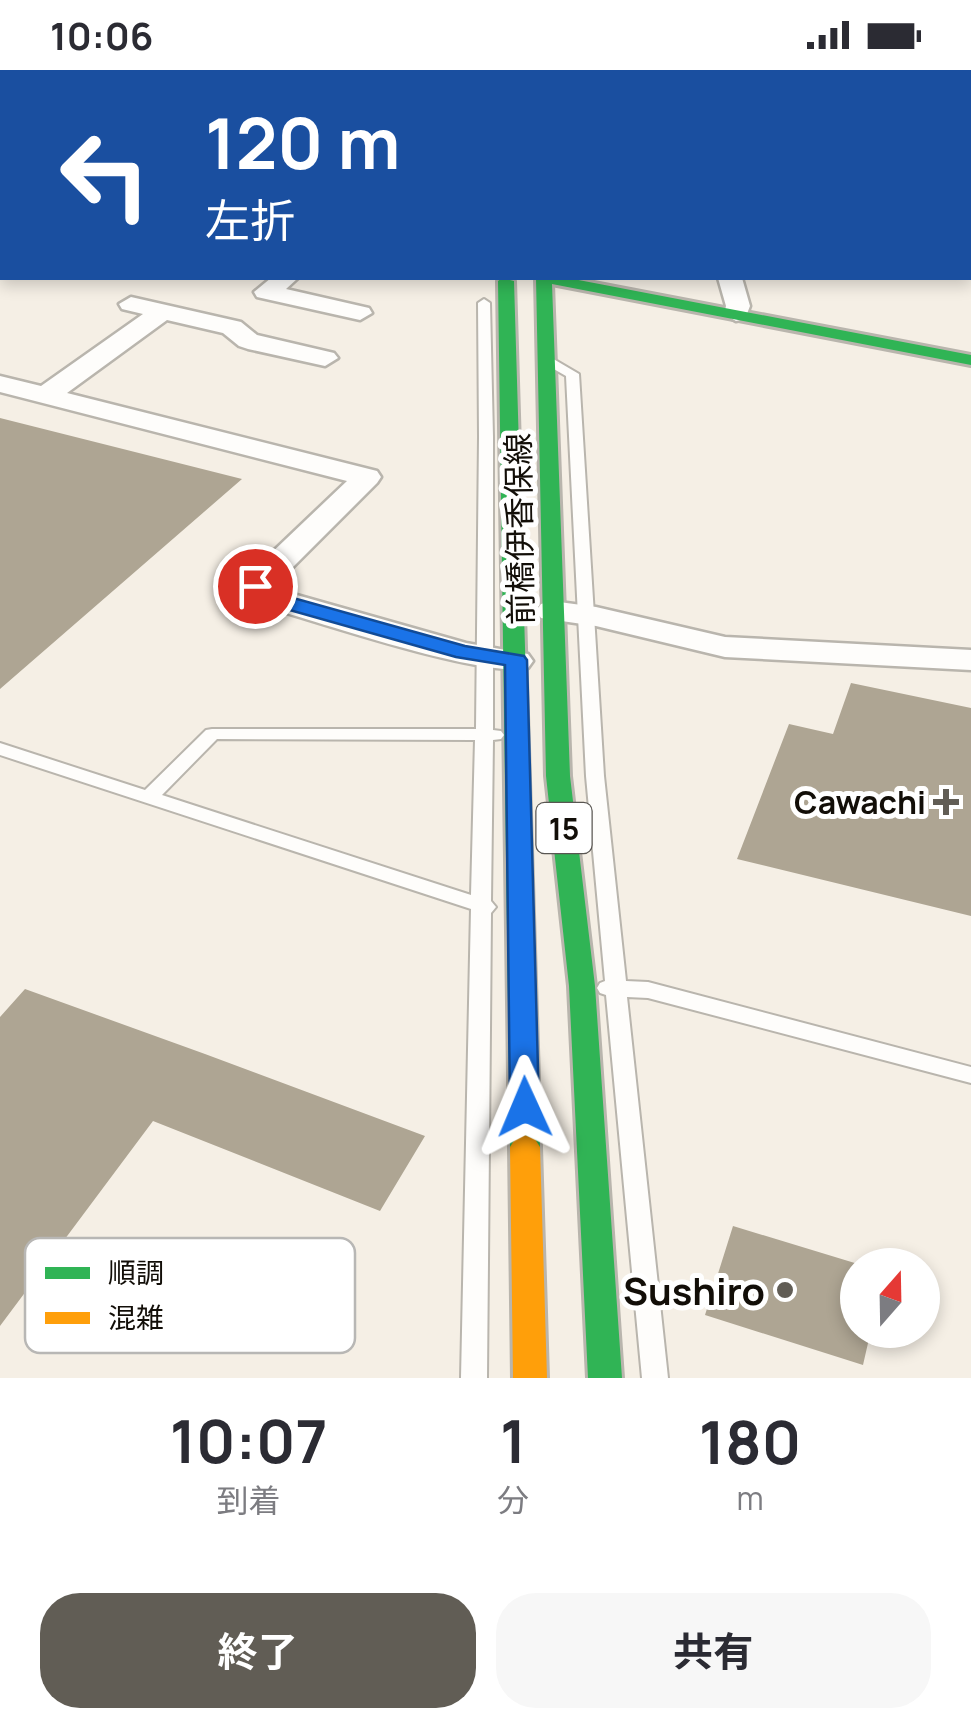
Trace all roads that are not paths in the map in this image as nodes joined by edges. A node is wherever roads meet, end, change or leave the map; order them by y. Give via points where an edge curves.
1 (283, 280) edge
2 (506, 280) edge
3 (545, 280) edge
4 (556, 280) edge
5 (730, 280) edge
6 (484, 303) dead end
7 (131, 304) dead end
8 (162, 312) junction
9 (360, 313) dead end
10 (736, 314) junction
11 (325, 358) dead end
12 (546, 358) junction
13 (971, 360) edge
14 (496, 368) junction
15 (0, 384) edge
16 (45, 396) junction
17 (486, 546) junction
18 (514, 548) junction
19 (550, 548) junction
20 (580, 550) junction
21 (552, 611) junction
22 (586, 612) junction
23 (501, 659) junction
24 (971, 660) edge
25 (485, 735) junction
26 (517, 736) junction
27 (0, 749) edge
28 (558, 776) junction
29 (595, 776) junction
30 (148, 798) junction
31 (480, 906) junction
32 (521, 915) junction
33 (582, 986) junction
34 (619, 988) junction
35 (971, 1075) edge
36 (590, 1142) junction
37 (633, 1142) junction
38 (501, 1299) junction
39 (474, 1378) edge
40 (530, 1378) edge
41 (604, 1378) edge
42 (655, 1378) edge

1 - 9 street via 266,292
2 - 14 main road, 前橋伊香保線 / 15
3 - 12 main road, 前橋伊香保線 / 15
4 - 10 main road
5 - 10 street
6 - 14 lane
7 - 8 street
8 - 11 street
8 - 16 street
10 - 13 main road
12 - 19 main road, 前橋伊香保線 / 15
12 - 20 lane via 572,374
14 - 17 lane
14 - 18 main road, 前橋伊香保線 / 15
15 - 16 street
16 - 23 street via 366,477 255,586 261,595
17 - 18 lane
17 - 23 lane
18 - 23 main road, 前橋伊香保線 / 15
19 - 20 lane
19 - 21 main road, 前橋伊香保線 / 15
20 - 22 lane
21 - 22 street
21 - 28 main road, 前橋伊香保線 / 15
22 - 24 street via 776,653
22 - 29 lane
23 - 25 lane
23 - 26 main road, 前橋伊香保線 / 15
25 - 26 lane
25 - 30 lane via 212,734
25 - 31 lane
26 - 32 main road, 前橋伊香保線 / 15
27 - 30 lane
28 - 29 lane
28 - 33 main road, 前橋伊香保線 / 15
29 - 34 lane
30 - 31 lane
31 - 32 lane
31 - 38 lane
32 - 38 main road, 前橋伊香保線 / 15
33 - 34 lane
33 - 36 main road, 前橋伊香保線 / 15
34 - 35 lane via 648,990
34 - 37 lane
36 - 37 lane
36 - 41 main road, 前橋伊香保線 / 15
37 - 42 lane
38 - 39 lane
38 - 40 main road, 前橋伊香保線 / 15

